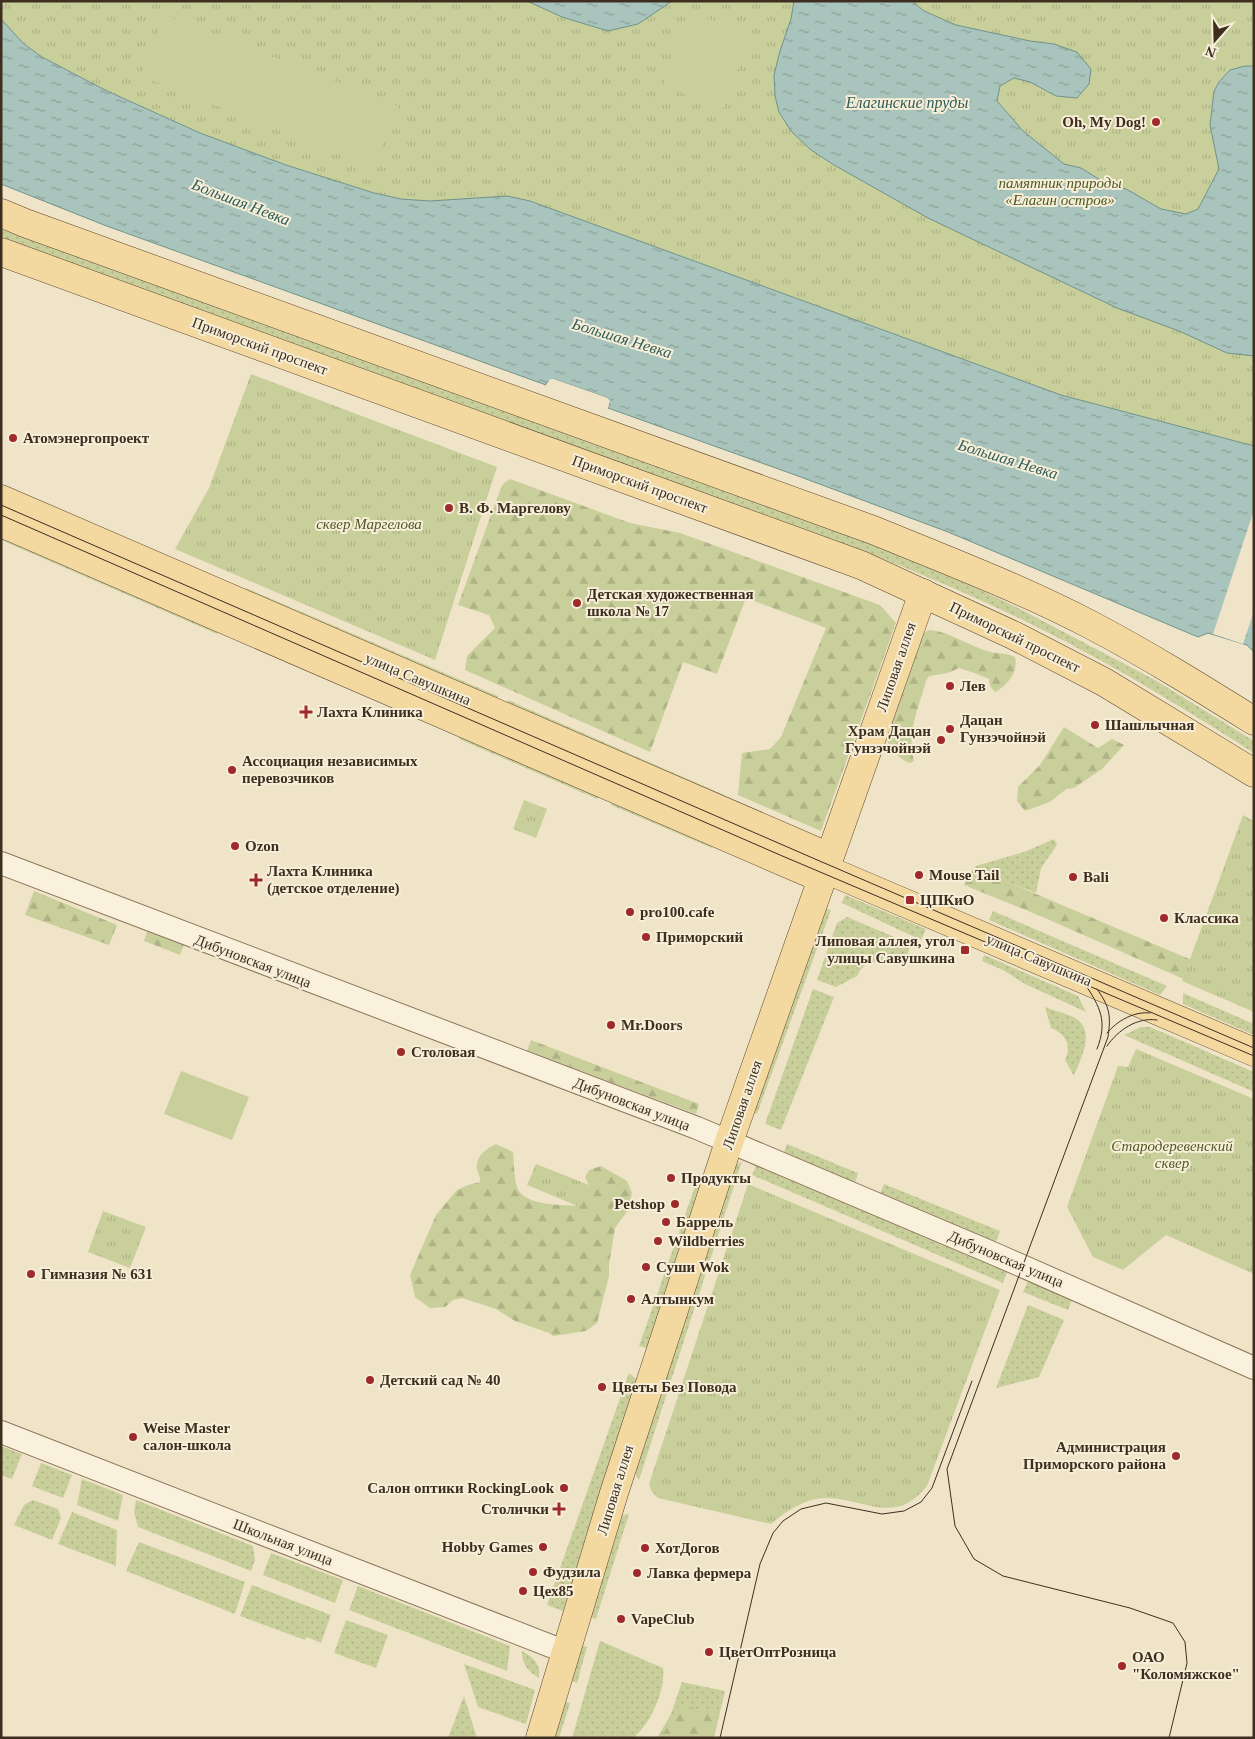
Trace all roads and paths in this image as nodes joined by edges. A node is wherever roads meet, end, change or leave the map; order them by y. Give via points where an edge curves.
1 (1, 213) edge
2 (1, 252) edge
3 (1, 499) edge
4 (1, 523) edge
5 (924, 593) junction
6 (1254, 721) edge
7 (1254, 773) edge
8 (1, 863) edge
9 (825, 869) junction
10 (1254, 1052) edge
11 (729, 1142) junction
12 (1254, 1368) edge
13 (1, 1432) edge
14 (566, 1652) junction
15 (540, 1738) edge

1 - 6 main road via 936,555 1093,626
2 - 5 main road, Приморский проспект via 861,565
3 - 9 main road, улица Савушкина via 818,852
4 - 9 main road, улица Савушкина via 809,873
5 - 7 main road, Приморский проспект via 1104,682
5 - 9 main road, Липовая аллея
8 - 11 street, Дибуновская улица
9 - 10 main road, улица Савушкина
9 - 11 main road, Липовая аллея
11 - 12 street, Дибуновская улица
11 - 14 main road, Липовая аллея via 617,1484
13 - 14 street, Школьная улица
14 - 15 main road, Липовая аллея

